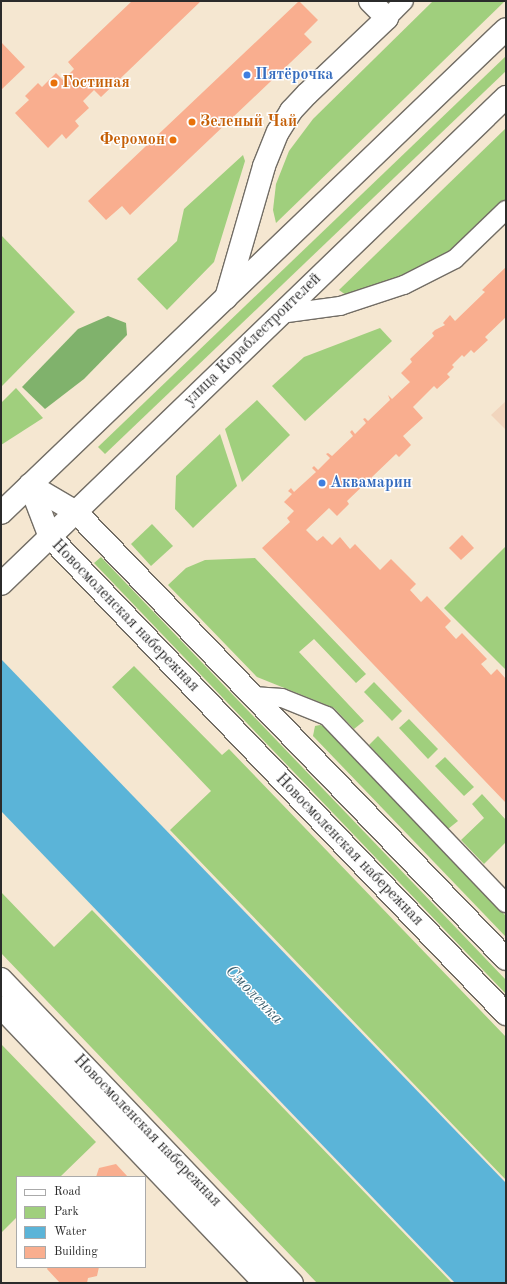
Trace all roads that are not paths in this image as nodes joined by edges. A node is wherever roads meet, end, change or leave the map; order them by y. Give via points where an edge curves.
1 (370, 1) edge
2 (404, 1) edge
3 (387, 18) junction
4 (506, 28) edge
5 (506, 97) edge
6 (506, 210) edge
7 (226, 298) junction
8 (280, 314) junction
9 (30, 485) junction
10 (76, 512) junction
11 (1, 513) edge
12 (50, 537) junction
13 (1, 584) edge
14 (253, 696) junction
15 (506, 904) edge
16 (506, 959) edge
17 (1, 979) edge
18 (1, 1007) edge
19 (506, 1014) edge
20 (265, 1283) edge
21 (292, 1283) edge

1 - 3 street
2 - 3 street
3 - 7 street via 307,94 291,111 278,132 264,166
4 - 7 street
5 - 8 street, улица Кораблестроителей
6 - 8 street via 455,259 404,285 340,306
7 - 9 street
8 - 10 street, улица Кораблестроителей
9 - 10 street
9 - 11 street
9 - 12 street, Новосмоленская набережная
10 - 12 street, улица Кораблестроителей
10 - 14 street
12 - 13 street, улица Кораблестроителей
12 - 19 street, Новосмоленская набережная
14 - 15 street via 282,698 327,716
14 - 16 street
17 - 21 street, Новосмоленская набережная
18 - 20 street, Новосмоленская набережная

